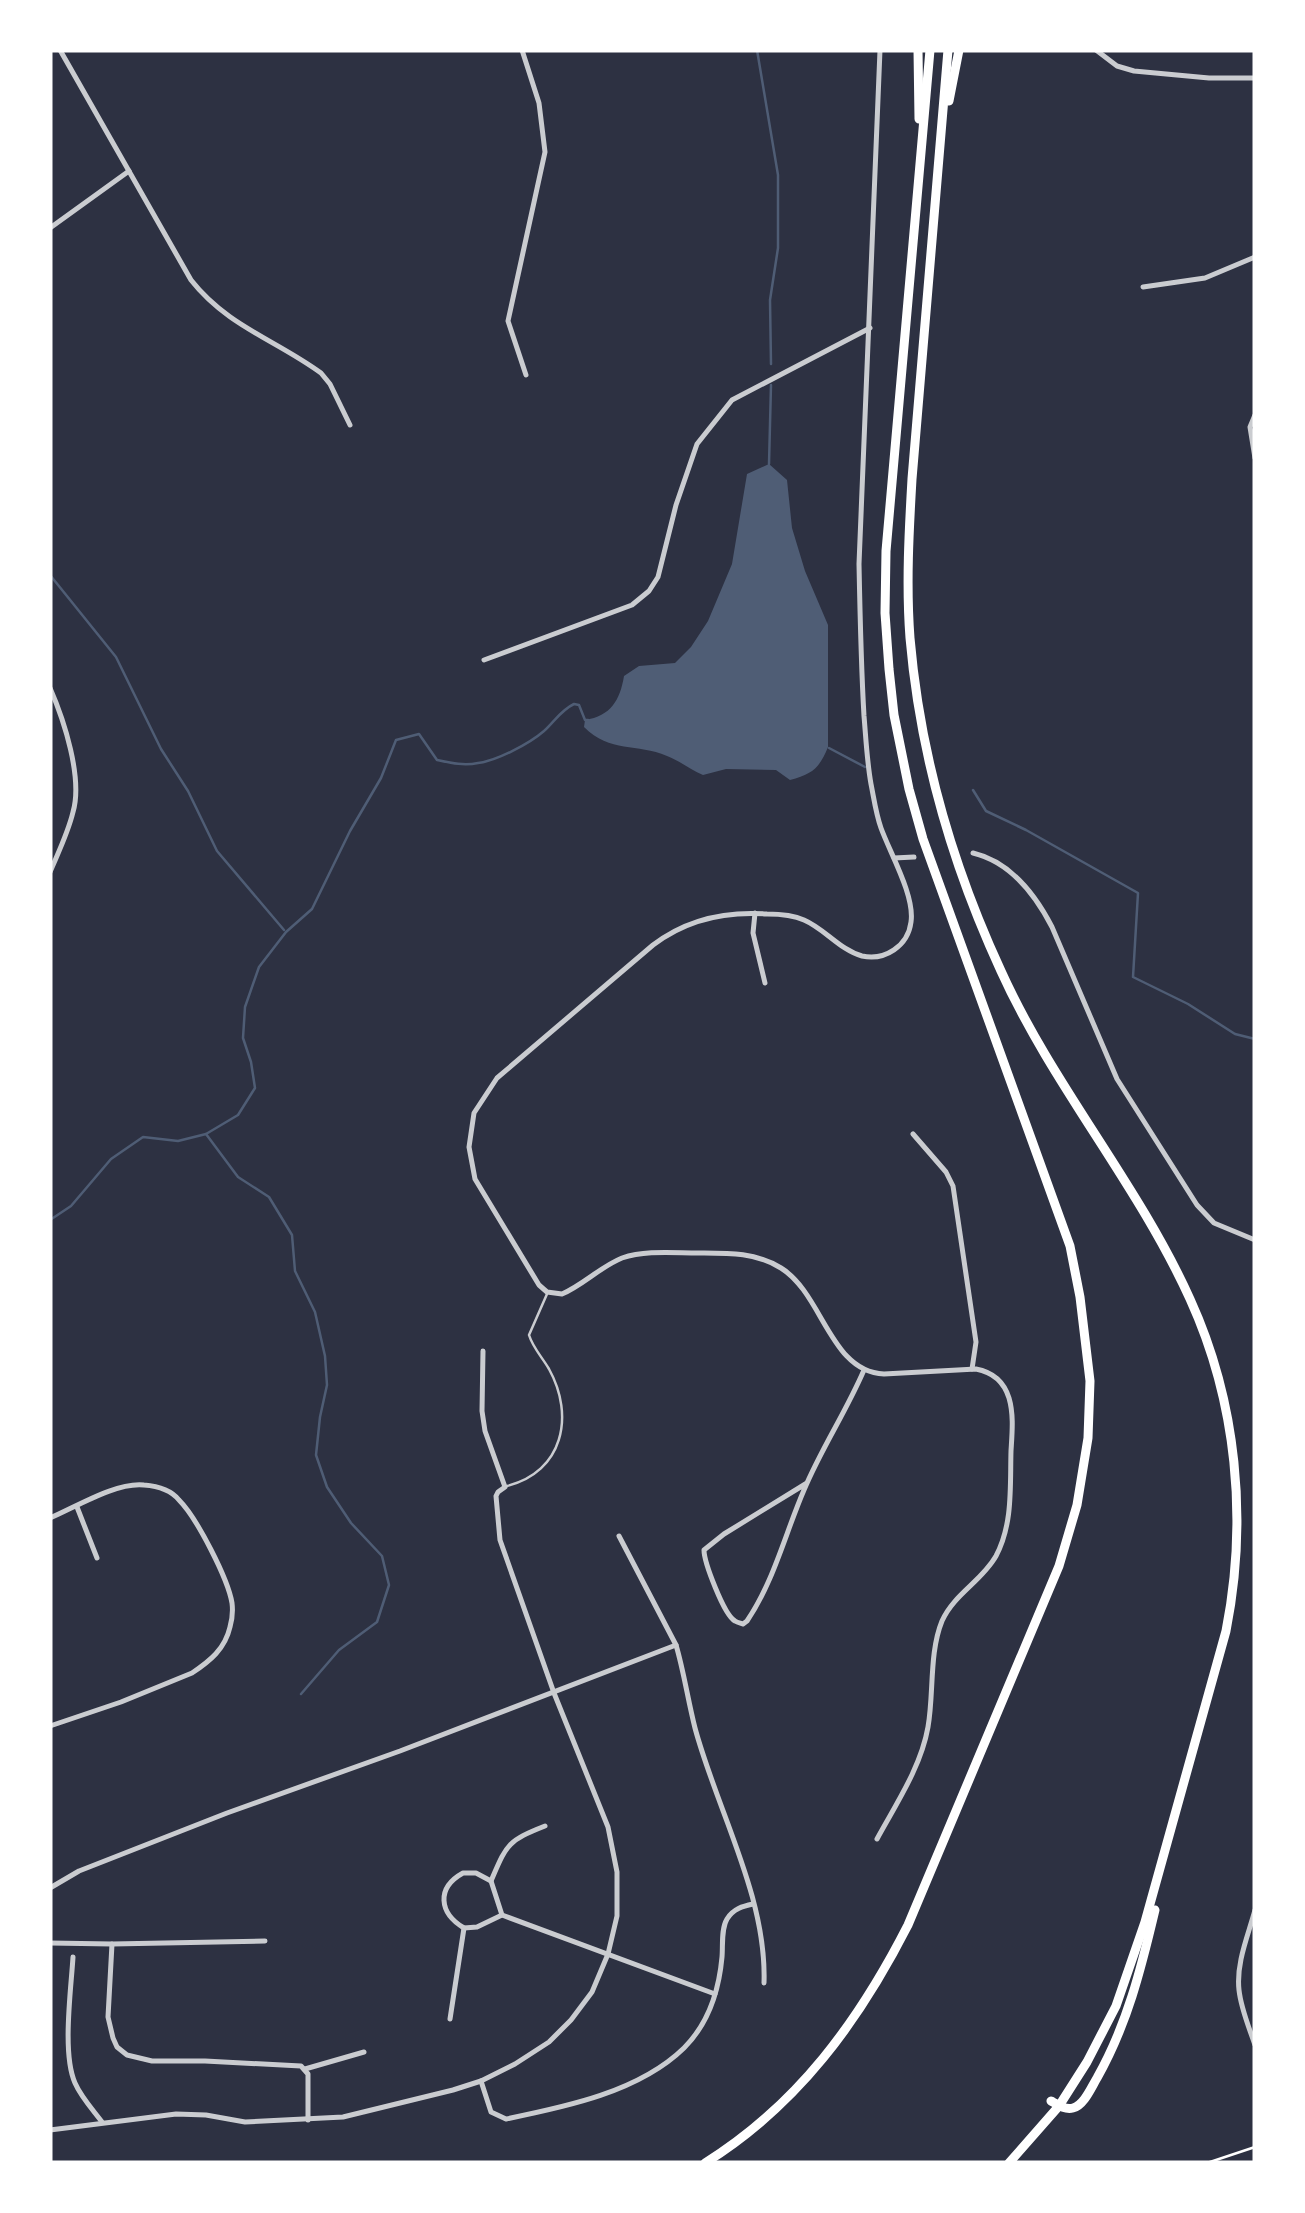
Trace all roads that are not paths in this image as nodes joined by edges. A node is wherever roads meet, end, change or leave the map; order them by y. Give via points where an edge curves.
1 (60, 50) edge
2 (522, 50) edge
3 (880, 50) edge
4 (918, 50) edge
5 (930, 50) edge
6 (948, 50) edge
7 (959, 50) edge
8 (1096, 50) edge
9 (1255, 78) edge
10 (942, 131) junction
11 (921, 152) junction
12 (129, 172) junction
13 (50, 228) edge
14 (1255, 257) edge
15 (1142, 288) dead end
16 (870, 328) junction
17 (526, 375) dead end
18 (1255, 415) edge
19 (350, 425) dead end
20 (1255, 458) edge
21 (484, 660) dead end
22 (50, 688) edge
23 (973, 853) dead end
24 (894, 858) junction
25 (914, 858) dead end
26 (50, 872) edge
27 (755, 914) junction
28 (765, 982) dead end
29 (913, 1134) dead end
30 (1255, 1240) edge
31 (547, 1292) junction
32 (483, 1351) dead end
33 (972, 1369) junction
34 (864, 1370) junction
35 (807, 1483) junction
36 (505, 1486) junction
37 (77, 1507) junction
38 (50, 1518) edge
39 (619, 1536) dead end
40 (97, 1558) dead end
41 (676, 1645) junction
42 (554, 1692) junction
43 (50, 1726) edge
44 (545, 1826) dead end
45 (878, 1839) dead end
46 (1161, 1868) junction
47 (491, 1881) junction
48 (50, 1888) edge
49 (753, 1904) junction
50 (1255, 1910) edge
51 (502, 1915) junction
52 (464, 1928) junction
53 (265, 1941) dead end
54 (50, 1943) edge
55 (112, 1944) junction
56 (608, 1954) junction
57 (73, 1957) dead end
58 (764, 1983) dead end
59 (716, 1994) junction
60 (450, 2019) dead end
61 (1255, 2045) edge
62 (364, 2052) dead end
63 (305, 2069) junction
64 (481, 2081) junction
65 (1055, 2103) junction
66 (308, 2120) junction
67 (102, 2122) junction
68 (50, 2130) edge
69 (705, 2163) edge
70 (1009, 2163) edge

1 - 12 street
2 - 17 street via 545,152 508,321
3 - 16 street
4 - 11 highway
5 - 11 highway
6 - 10 highway
7 - 10 highway
8 - 9 street via 1134,71
10 - 46 highway via 908,564 927,758 944,826 1001,971 1167,1254 1222,1386 1232,1438 1237,1529 1226,1631
11 - 69 highway via 886,551 888,669 923,839 1065,1232 1090,1381 1088,1438 1060,1570 876,1986 790,2096
12 - 13 street
12 - 19 street via 204,297 321,373
14 - 15 street via 1205,278
16 - 21 street via 721,411 696,444 658,576 642,598
16 - 24 street via 860,650 870,779
18 - 20 street
22 - 26 street via 72,753 75,792
23 - 30 street via 1009,870 1041,906 1117,1079 1197,1205 1214,1223
24 - 25 street
24 - 27 street via 912,920 889,954 854,954 804,920
27 - 28 street
27 - 31 street via 716,915 663,937 506,1070 481,1100 469,1134 475,1179
29 - 33 street via 953,1186 976,1342
31 - 34 street via 562,1294 634,1255 750,1256 792,1277 844,1355
31 - 36 lane via 529,1338 550,1371 562,1430 544,1464 526,1480
32 - 36 street via 485,1431
33 - 34 street
33 - 45 street via 1002,1384 1011,1407 1006,1532 989,1568 944,1618 925,1739
34 - 35 street
35 - 35 street via 763,1593 746,1623 737,1622 704,1550
36 - 42 street via 495,1503 500,1540
37 - 38 street
37 - 40 street
37 - 43 street via 135,1484 177,1497 222,1575 232,1616 220,1648 192,1673
39 - 41 street
41 - 42 street
41 - 49 street via 695,1728
42 - 48 street via 227,1813
42 - 56 street via 608,1827 617,1916
44 - 47 street via 509,1844
46 - 65 highway via 1116,2006 1087,2062
46 - 65 highway via 1145,1956 1118,2036 1084,2100 1070,2109
47 - 51 street
47 - 52 street via 470,1872 448,1885 445,1910
49 - 58 street via 764,1946
49 - 59 street via 726,1922
50 - 61 street via 1238,1984
51 - 52 street
51 - 56 street
52 - 60 street
53 - 55 street
54 - 55 street
55 - 63 street via 108,2017 117,2047 127,2055
56 - 59 street
56 - 64 street via 592,1992 561,2031
57 - 67 street via 71,2070
59 - 64 street via 685,2047 616,2091 506,2119 491,2112
62 - 63 street
63 - 66 street
64 - 66 street
65 - 70 highway
66 - 67 street via 176,2114
67 - 68 street

